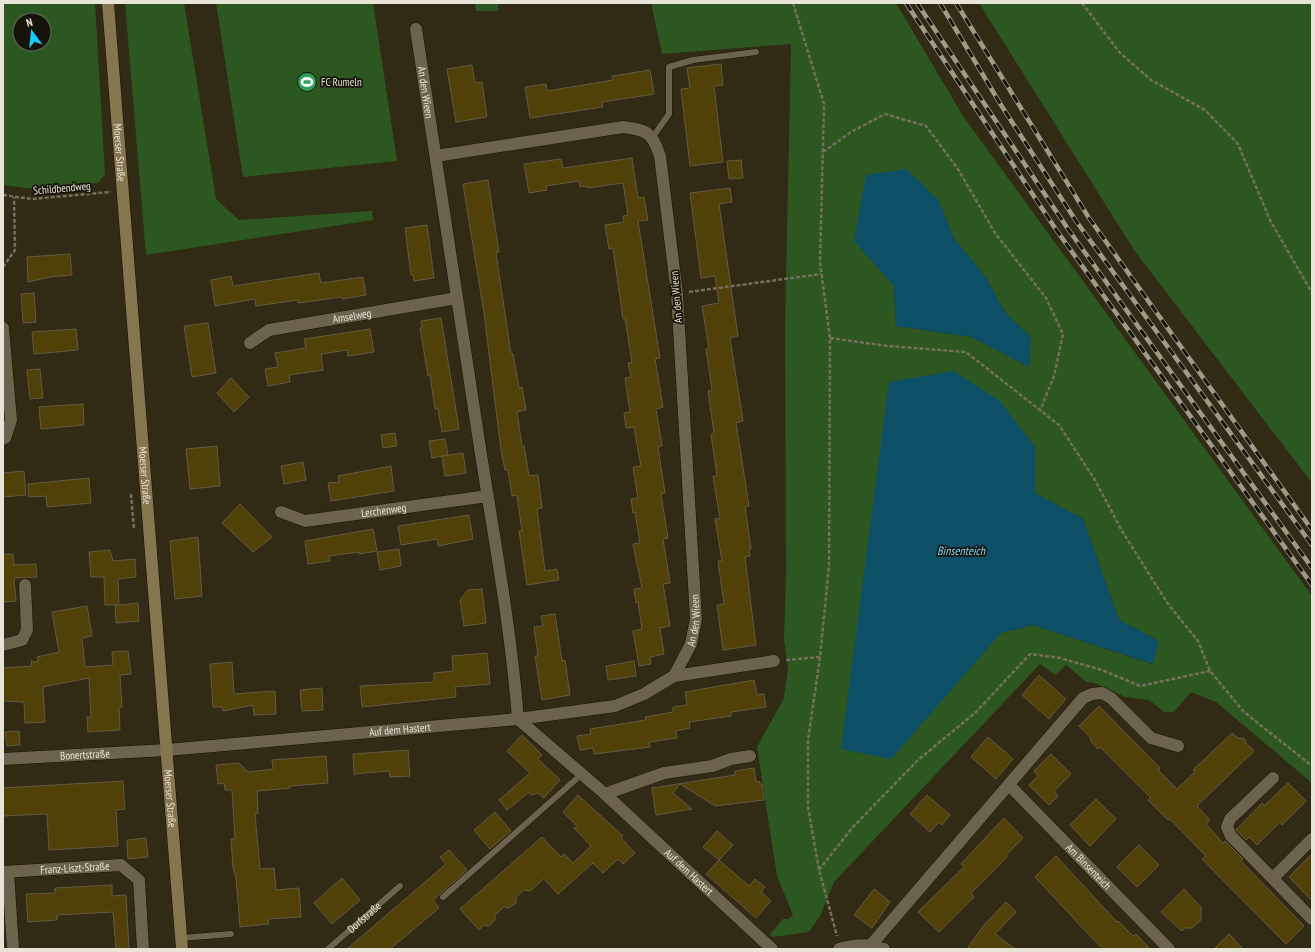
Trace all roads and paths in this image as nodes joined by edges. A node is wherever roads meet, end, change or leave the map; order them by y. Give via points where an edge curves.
1 (108, 3) edge
2 (793, 3) edge
3 (1082, 3) edge
4 (416, 29) dead end
5 (756, 52) dead end
6 (652, 138) junction
7 (823, 152) junction
8 (436, 156) junction
9 (123, 191) junction
10 (3, 195) edge
11 (14, 197) junction
12 (3, 267) edge
13 (821, 274) junction
14 (1312, 293) edge
15 (677, 294) junction
16 (457, 298) junction
17 (3, 328) edge
18 (830, 338) junction
19 (250, 343) dead end
20 (1040, 411) junction
21 (3, 439) edge
22 (488, 496) junction
23 (281, 512) dead end
24 (25, 585) dead end
25 (3, 645) edge
26 (820, 656) junction
27 (774, 661) joint
28 (1210, 671) junction
29 (674, 676) junction
30 (518, 719) junction
31 (1178, 746) dead end
32 (167, 750) junction
33 (750, 756) dead end
34 (3, 759) edge
35 (1312, 766) edge
36 (582, 774) junction
37 (1273, 778) dead end
38 (1008, 785) junction
39 (605, 794) junction
40 (1312, 839) edge
41 (819, 870) junction
42 (6, 872) edge
43 (1273, 878) junction
44 (400, 886) dead end
45 (442, 898) dead end
46 (1312, 919) edge
47 (231, 934) dead end
48 (182, 944) edge
49 (871, 945) junction
50 (13, 949) edge
51 (143, 949) edge
52 (328, 949) edge
53 (772, 949) edge
54 (840, 949) edge
55 (884, 949) edge
56 (1169, 949) edge

1 - 9 main road, Moerser Straße
2 - 7 path via 824,104
3 - 14 path via 1120,53 1151,80 1205,110 1238,144 1270,220
4 - 8 street, An den Wieen
5 - 6 lane via 693,60 669,67 669,114
6 - 8 street via 643,130 623,127
6 - 15 street, An den Wieen via 660,156
7 - 13 path
7 - 20 path via 885,114 926,126 958,169 995,233 1046,298 1063,334 1054,376
8 - 16 street, An den Wieen
9 - 11 path, Schildbendweg via 32,199
9 - 32 main road, Moerser Straße
10 - 11 path, Schildbendweg
11 - 12 path via 15,250
13 - 15 path
13 - 18 path
15 - 29 street, An den Wieen via 696,619 691,644
16 - 19 street, Amselweg via 269,330
16 - 22 street, An den Wieen
17 - 21 street via 11,420
18 - 20 path via 888,346 966,352
18 - 26 path via 829,565
20 - 28 path via 1059,425 1095,480 1122,530 1168,604 1198,641
22 - 23 street, Lerchenweg via 305,521
22 - 30 street, An den Wieen
24 - 25 street via 27,630 22,640
26 - 27 path
26 - 41 path via 808,740 808,807
27 - 29 street
28 - 35 path via 1244,712
28 - 41 path via 1140,686 1102,670 1060,658 1030,654 976,712 918,760 852,828
29 - 30 street via 644,694 616,706
30 - 32 street, Auf dem Hastert
30 - 36 street, Auf dem Hastert
31 - 38 street via 1151,738 1111,698 1102,693 1092,694 1083,698
32 - 34 street, Bonertstraße
32 - 48 main road, Moerser Straße
33 - 39 street via 712,766 664,773
36 - 39 street, Auf dem Hastert
36 - 45 lane
37 - 43 street via 1230,819 1227,827 1232,836
38 - 49 street
38 - 56 street, Am Binsenteich
39 - 53 street, Auf dem Hastert
40 - 43 street
41 - 54 path
42 - 50 street, Franz-Liszt-Straße
42 - 51 street, Franz-Liszt-Straße via 121,865 139,880
43 - 46 street
44 - 52 lane, Dorfstraße
47 - 48 lane
49 - 54 street via 855,944
49 - 55 street

